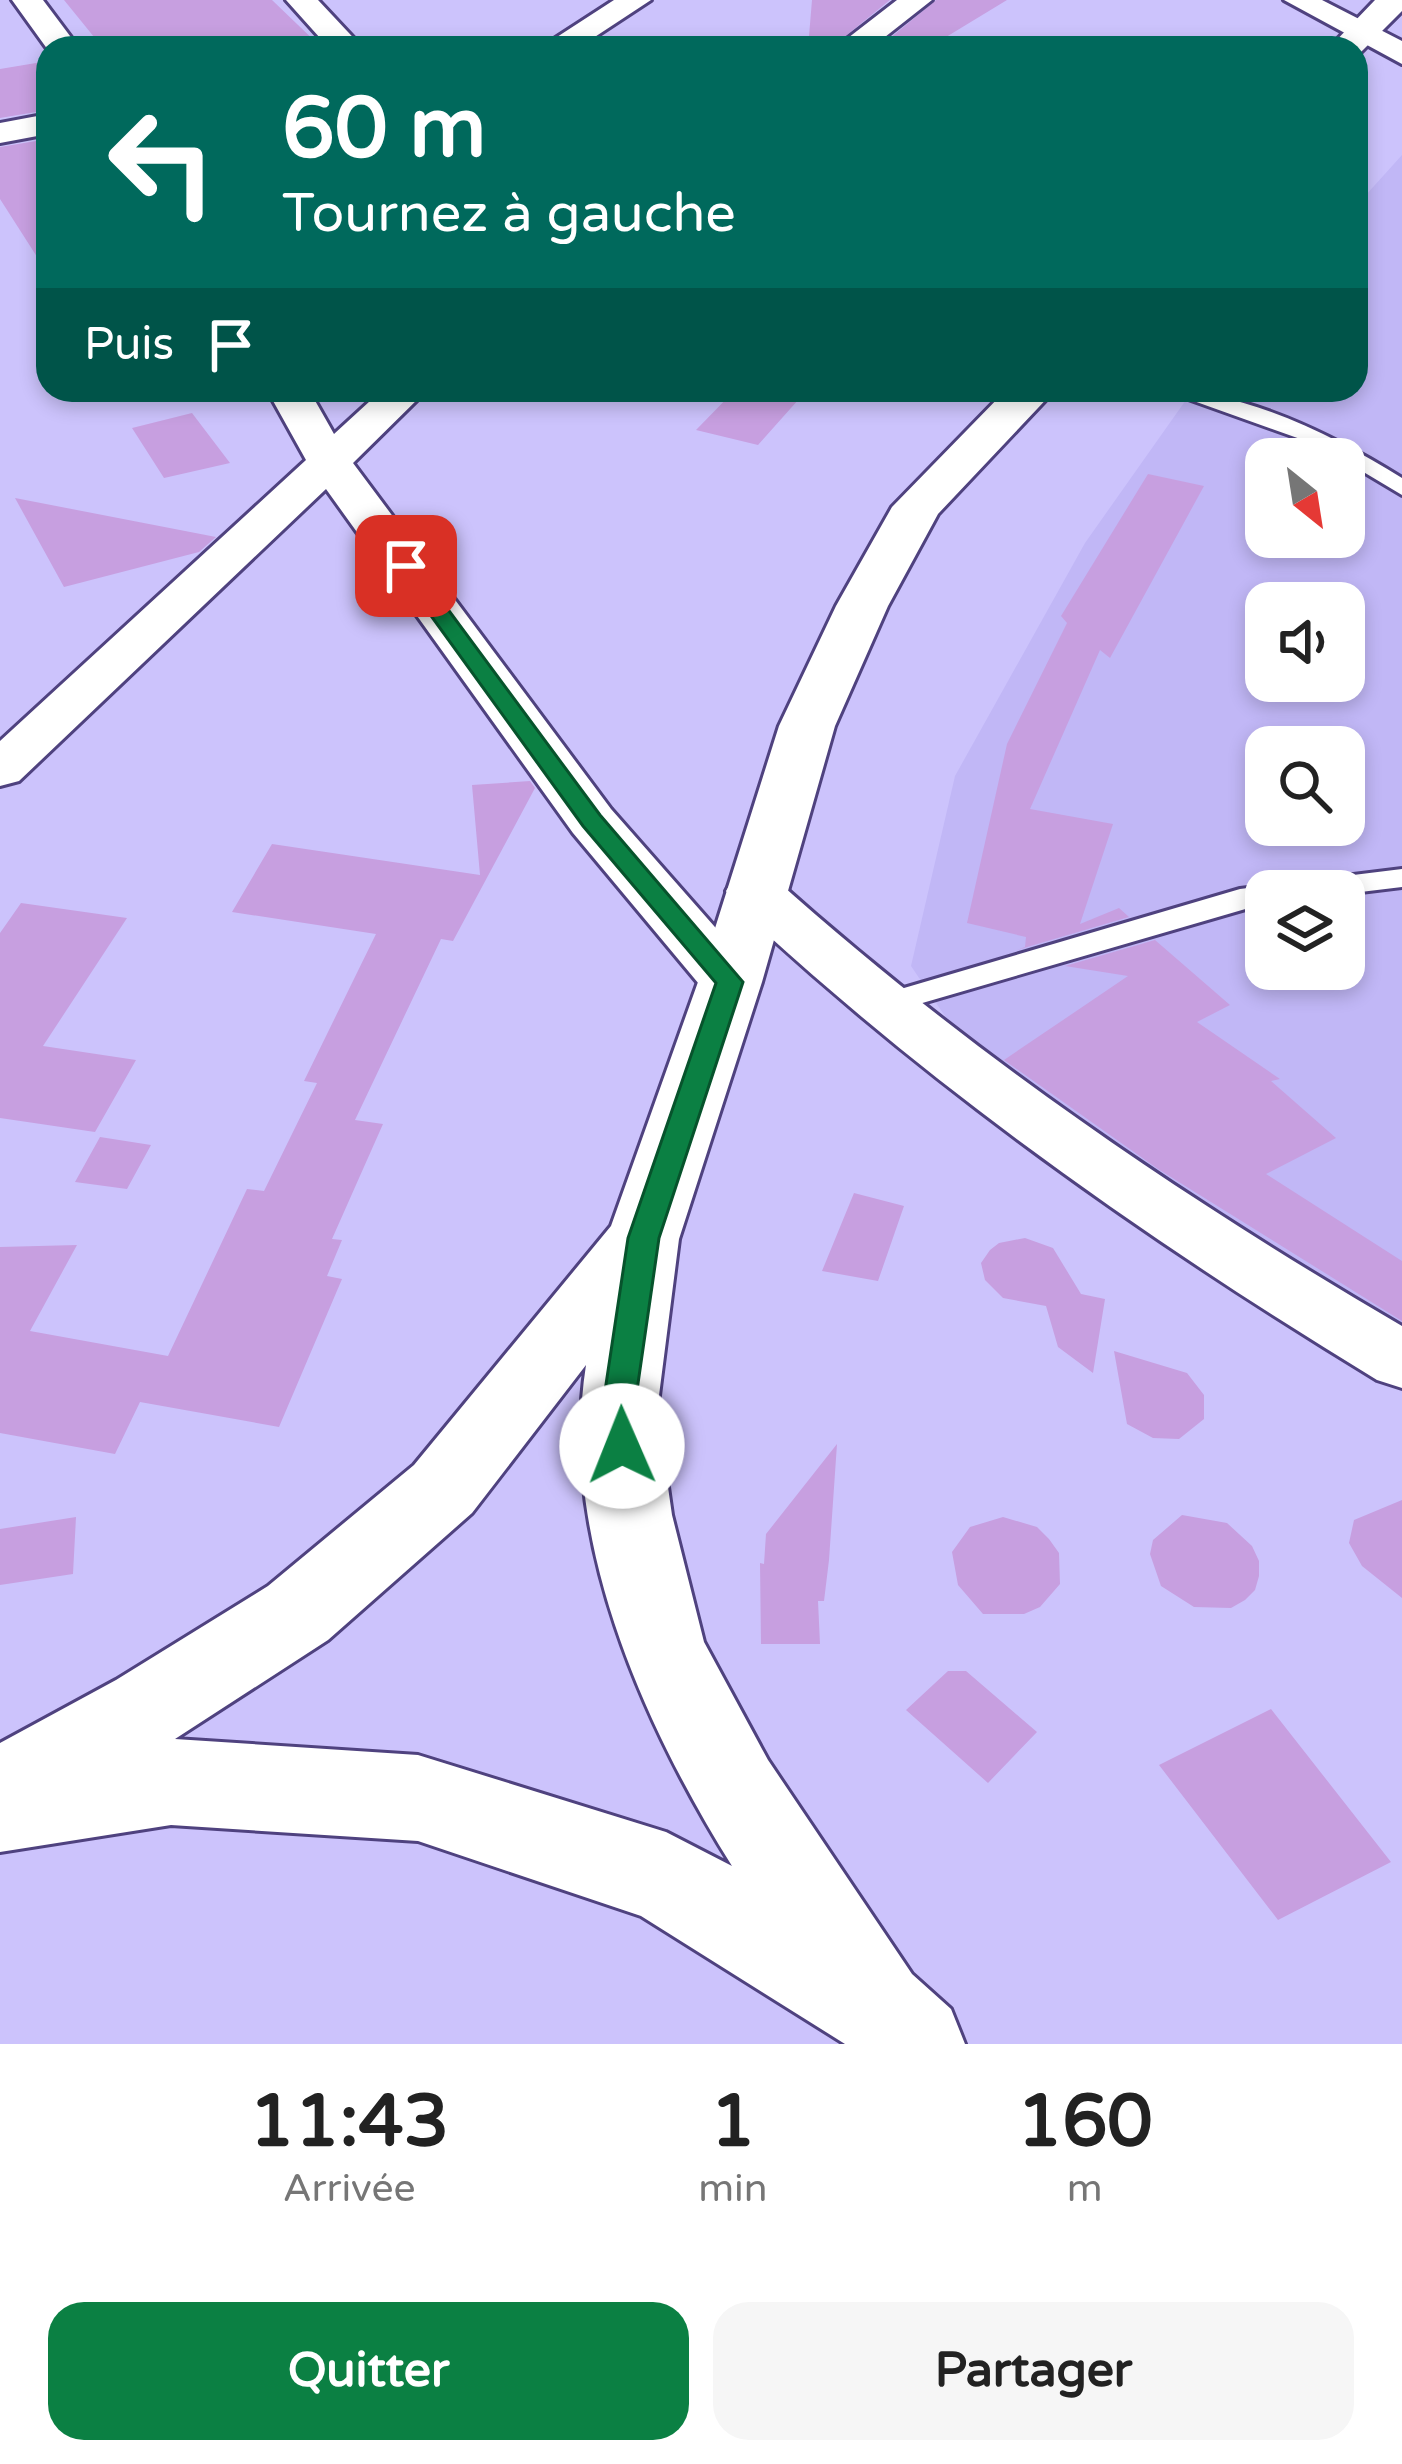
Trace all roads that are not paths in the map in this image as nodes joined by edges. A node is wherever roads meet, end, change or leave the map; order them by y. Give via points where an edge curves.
1 (27, 0) edge
2 (301, 0) edge
3 (567, 0) edge
4 (636, 0) edge
5 (917, 0) edge
6 (1299, 0) edge
7 (1394, 0) edge
8 (54, 36) edge
9 (335, 36) edge
10 (599, 36) edge
11 (605, 36) edge
12 (868, 36) edge
13 (1348, 36) edge
14 (1358, 36) edge
15 (1368, 44) edge
16 (1402, 54) edge
17 (36, 126) edge
18 (0, 133) edge
19 (294, 402) edge
20 (393, 402) edge
21 (1020, 402) edge
22 (1209, 402) edge
23 (328, 460) junction
24 (1402, 488) edge
25 (0, 770) edge
26 (1402, 878) edge
27 (1365, 882) edge
28 (754, 891) junction
29 (1245, 900) edge
30 (730, 982) junction
31 (881, 1005) junction
32 (644, 1238) junction
33 (1402, 1360) edge
34 (0, 1791) edge
35 (0, 1808) edge
36 (897, 2026) edge

1 - 8 street
2 - 9 street
3 - 10 street
4 - 11 street
5 - 12 street
6 - 13 street
7 - 14 street
15 - 16 street
17 - 18 street
19 - 23 street
20 - 23 street
21 - 28 street via 917,507 862,606 807,725
22 - 24 lane via 1328,441
23 - 25 street
23 - 30 street via 592,820
26 - 27 lane
28 - 30 street
28 - 31 street
29 - 31 lane
30 - 32 street
31 - 33 street via 1125,1183
32 - 34 street via 443,1489 298,1613
32 - 36 street via 618,1411 631,1515 664,1650 736,1790
35 - 36 street via 171,1782 418,1798 665,1877

